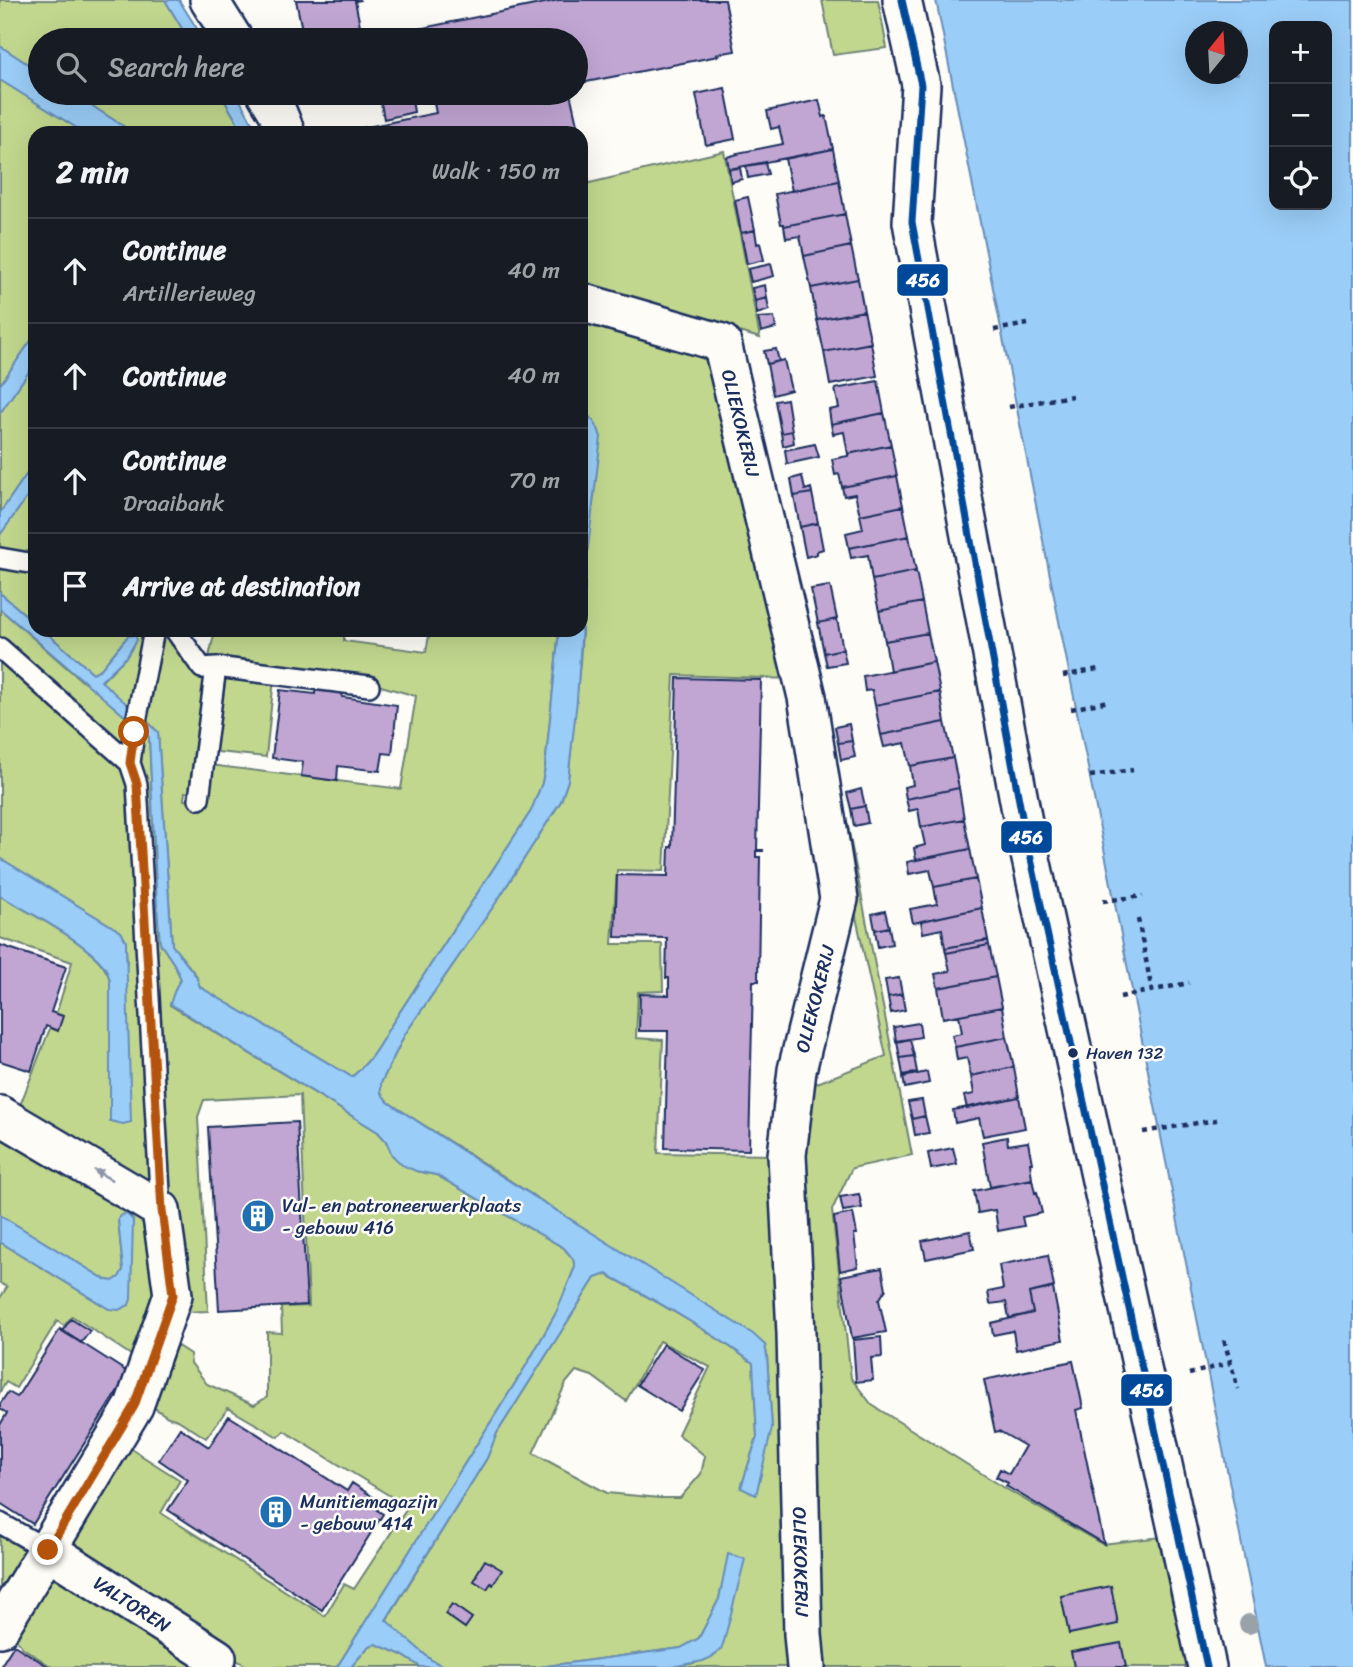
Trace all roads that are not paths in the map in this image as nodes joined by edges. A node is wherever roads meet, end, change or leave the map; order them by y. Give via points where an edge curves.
1 (209, 0) edge
2 (902, 0) edge
3 (226, 28) edge
4 (273, 105) edge
5 (283, 126) edge
6 (588, 304) edge
7 (0, 558) edge
8 (28, 563) edge
9 (153, 637) edge
10 (180, 637) edge
11 (0, 648) edge
12 (216, 667) junction
13 (369, 686) dead end
14 (130, 763) junction
15 (199, 799) dead end
16 (0, 1115) edge
17 (162, 1210) junction
18 (0, 1522) edge
19 (48, 1550) junction
20 (0, 1628) edge
21 (217, 1658) dead end
22 (806, 1667) edge
23 (1207, 1667) edge

1 - 3 street
2 - 23 street via 921,85 912,222 1023,822
4 - 5 street
6 - 22 street, OLIEKOKERIJ via 722,343 807,697 839,899 797,1070 788,1155
7 - 8 lane
9 - 14 lane
10 - 12 lane via 201,668
11 - 14 lane
12 - 13 lane
12 - 15 lane
14 - 17 lane via 137,784
17 -> 16 street
17 - 19 street via 173,1295 134,1406
18 - 19 lane
19 - 20 street
19 - 21 street, VALTOREN

